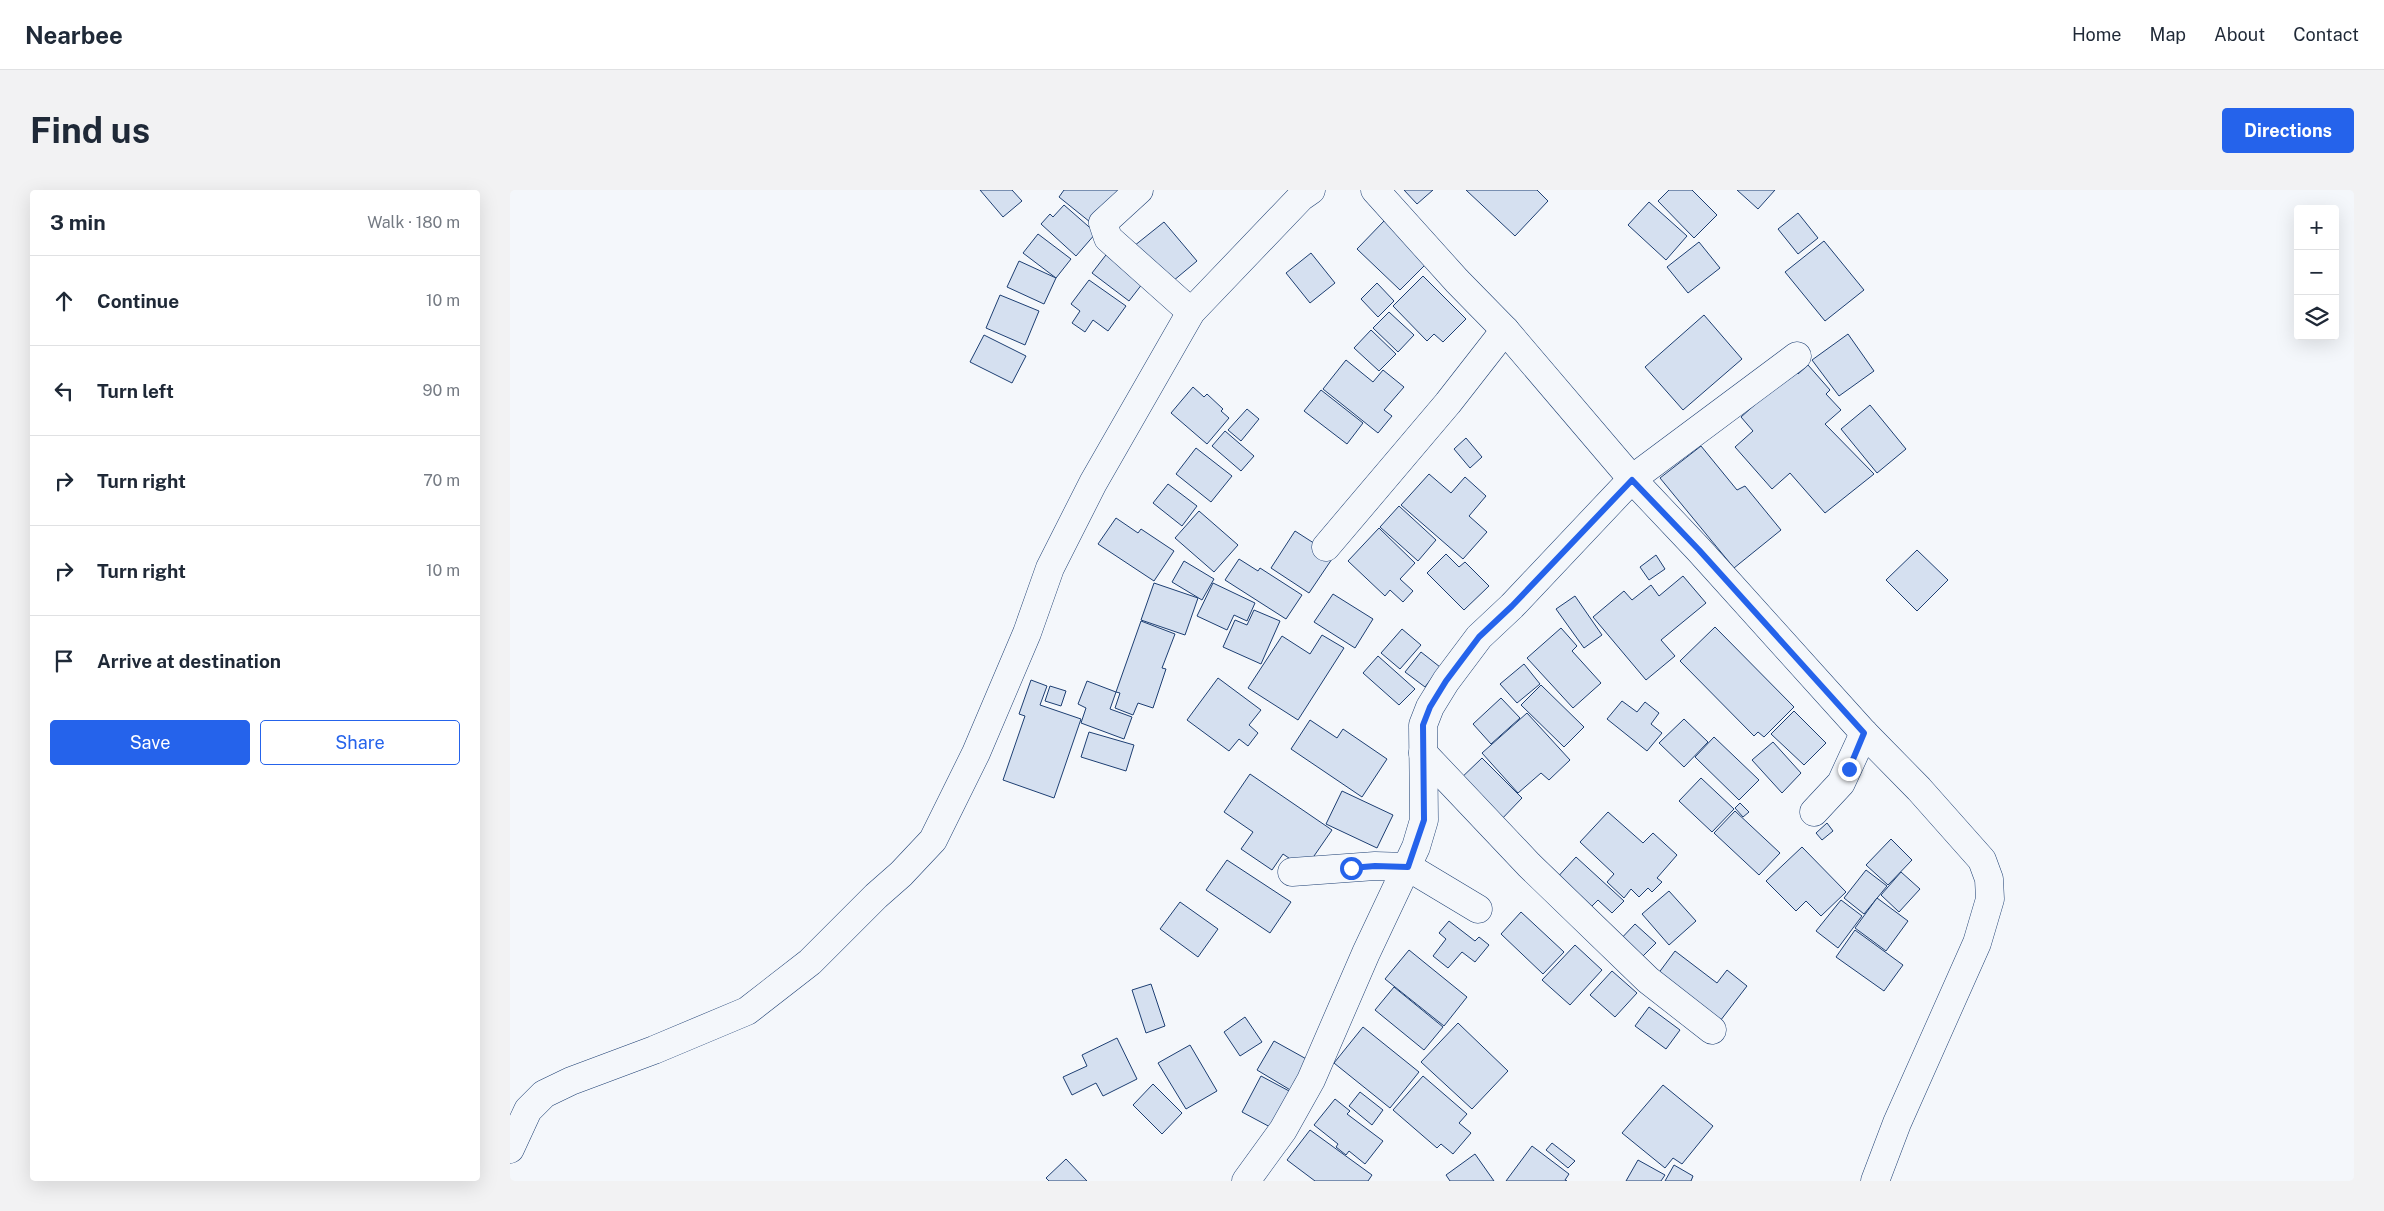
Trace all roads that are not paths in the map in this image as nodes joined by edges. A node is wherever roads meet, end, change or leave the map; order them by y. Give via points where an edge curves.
1 (1139, 190) edge
2 (1311, 190) edge
3 (1375, 190) edge
4 (1191, 312) junction
5 (1505, 330) junction
6 (1797, 356) dead end
7 (1632, 480) junction
8 (1326, 547) dead end
9 (1864, 733) junction
10 (1423, 753) junction
11 (1814, 812) dead end
12 (1408, 867) junction
13 (1292, 872) dead end
14 (1478, 909) dead end
15 (1712, 1030) dead end
16 (510, 1150) edge
17 (1246, 1181) edge
18 (1876, 1181) edge

1 - 4 street via 1103,223 1104,231
2 - 4 street
3 - 5 street
4 - 16 street via 1093,482 1050,568 1027,633 976,753 933,840 810,962 747,1011 544,1094 528,1110
5 - 7 street
5 - 8 street
6 - 7 street
7 - 9 street
7 - 10 street via 1479,637 1462,659 1430,707 1423,725
9 - 11 street via 1841,783
9 - 18 street via 1982,860 1989,879 1990,899 1977,943 1897,1123
10 - 12 street via 1424,820
10 - 15 street via 1529,865 1648,980
12 - 13 street
12 - 14 street
12 - 17 street via 1366,953 1311,1080 1283,1130

